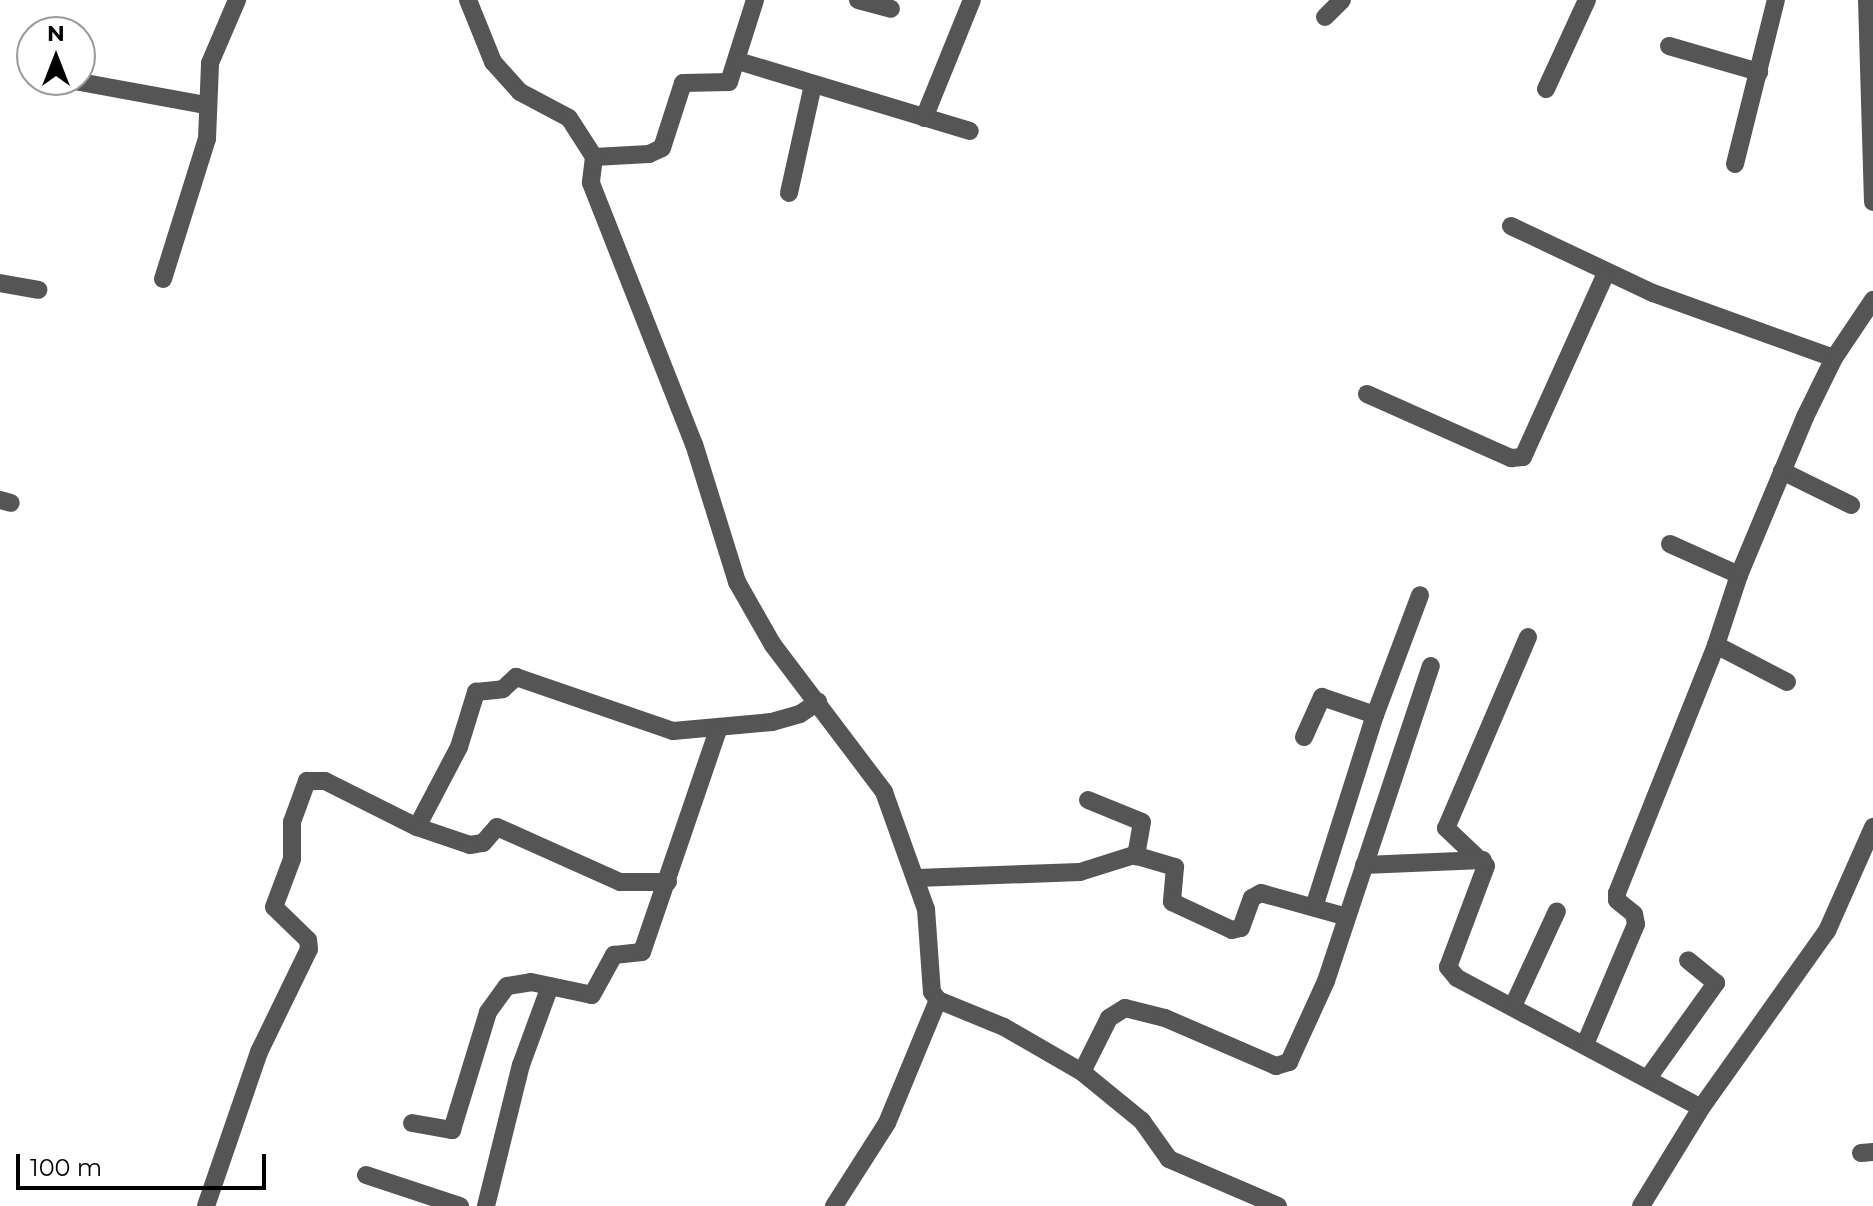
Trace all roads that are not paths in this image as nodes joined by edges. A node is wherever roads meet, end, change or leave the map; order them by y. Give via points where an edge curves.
1 (237, 0) edge
2 (468, 0) edge
3 (755, 0) edge
4 (858, 0) edge
5 (972, 0) edge
6 (1342, 0) edge
7 (1587, 0) edge
8 (1776, 0) edge
9 (1867, 0) edge
10 (891, 9) dead end
11 (1325, 17) dead end
12 (1669, 46) dead end
13 (738, 61) junction
14 (1759, 72) junction
15 (96, 85) edge
16 (813, 85) junction
17 (1546, 89) dead end
18 (205, 105) junction
19 (924, 118) junction
20 (970, 131) dead end
21 (594, 157) junction
22 (1735, 164) dead end
23 (789, 193) dead end
24 (1873, 202) edge
25 (1511, 226) dead end
26 (1606, 273) junction
27 (163, 279) dead end
28 (0, 283) edge
29 (38, 290) dead end
30 (1873, 300) edge
31 (1834, 358) junction
32 (1367, 394) dead end
33 (1782, 471) junction
34 (1851, 505) dead end
35 (1670, 544) dead end
36 (1739, 575) junction
37 (1420, 595) dead end
38 (1528, 637) dead end
39 (1716, 645) junction
40 (1431, 666) dead end
41 (1787, 682) dead end
42 (818, 702) junction
43 (1375, 715) junction
44 (718, 730) junction
45 (1304, 737) dead end
46 (1088, 800) dead end
47 (417, 827) junction
48 (1873, 827) edge
49 (1136, 856) junction
50 (1483, 860) junction
51 (1364, 865) junction
52 (917, 878) junction
53 (668, 882) junction
54 (1314, 907) junction
55 (1557, 911) dead end
56 (1347, 917) junction
57 (1688, 960) dead end
58 (550, 986) junction
59 (938, 1000) junction
60 (1514, 1004) junction
61 (1586, 1042) junction
62 (1082, 1072) junction
63 (1648, 1078) junction
64 (1701, 1108) junction
65 (412, 1123) dead end
66 (366, 1175) dead end
67 (206, 1206) edge
68 (460, 1206) edge
69 (486, 1206) edge
70 (834, 1206) edge
71 (1278, 1206) edge
72 (1641, 1206) edge

1 - 18 street via 210,63
2 - 21 street via 493,62 520,92 569,118
3 - 13 street
4 - 10 street
5 - 19 street
6 - 11 street
7 - 17 street
8 - 14 street
9 - 24 street
12 - 14 street
13 - 16 street
13 - 21 street via 729,82 683,83 657,153
14 - 22 street
15 - 18 street
16 - 19 street
16 - 23 street
18 - 27 street via 207,139
19 - 20 street
21 - 42 street via 588,171 591,183 694,444 737,582 773,645
25 - 26 street
26 - 31 street
26 - 32 street via 1523,457 1511,458
28 - 29 street
30 - 31 street
31 - 33 street
33 - 34 street
33 - 36 street
35 - 36 street
36 - 39 street
37 - 43 street
38 - 50 street via 1446,828
39 - 41 street
39 - 61 street via 1617,893 1636,924
40 - 51 street
42 - 44 street via 788,718
42 - 52 street via 884,792
43 - 45 street via 1322,697
43 - 54 street
44 - 47 street via 650,726 521,677 503,689 481,688 459,747
44 - 53 street
46 - 49 street via 1142,822
47 - 53 street via 478,846 497,827 620,882
47 - 67 street via 325,781 314,778 304,788 290,837 292,859 274,907 308,940 309,949 259,1052
48 - 64 street via 1827,931
49 - 52 street via 1080,872
49 - 54 street via 1175,867 1172,902 1225,928 1241,928 1252,898 1261,893
50 - 51 street
50 - 60 street via 1486,869 1448,967 1457,978
51 - 56 street
52 - 59 street via 926,909 932,992
53 - 58 street via 642,952 614,955 597,993 587,996
54 - 56 street
55 - 60 street
56 - 62 street via 1326,981 1284,1066 1125,1008 1109,1018
57 - 63 street via 1716,983
58 - 65 street via 516,982 498,994 452,1130
58 - 69 street via 502,1130
59 - 62 street via 1004,1027
59 - 70 street via 887,1123
60 - 61 street
61 - 63 street
62 - 71 street via 1142,1121 1169,1159
63 - 64 street
64 - 72 street
66 - 68 street

